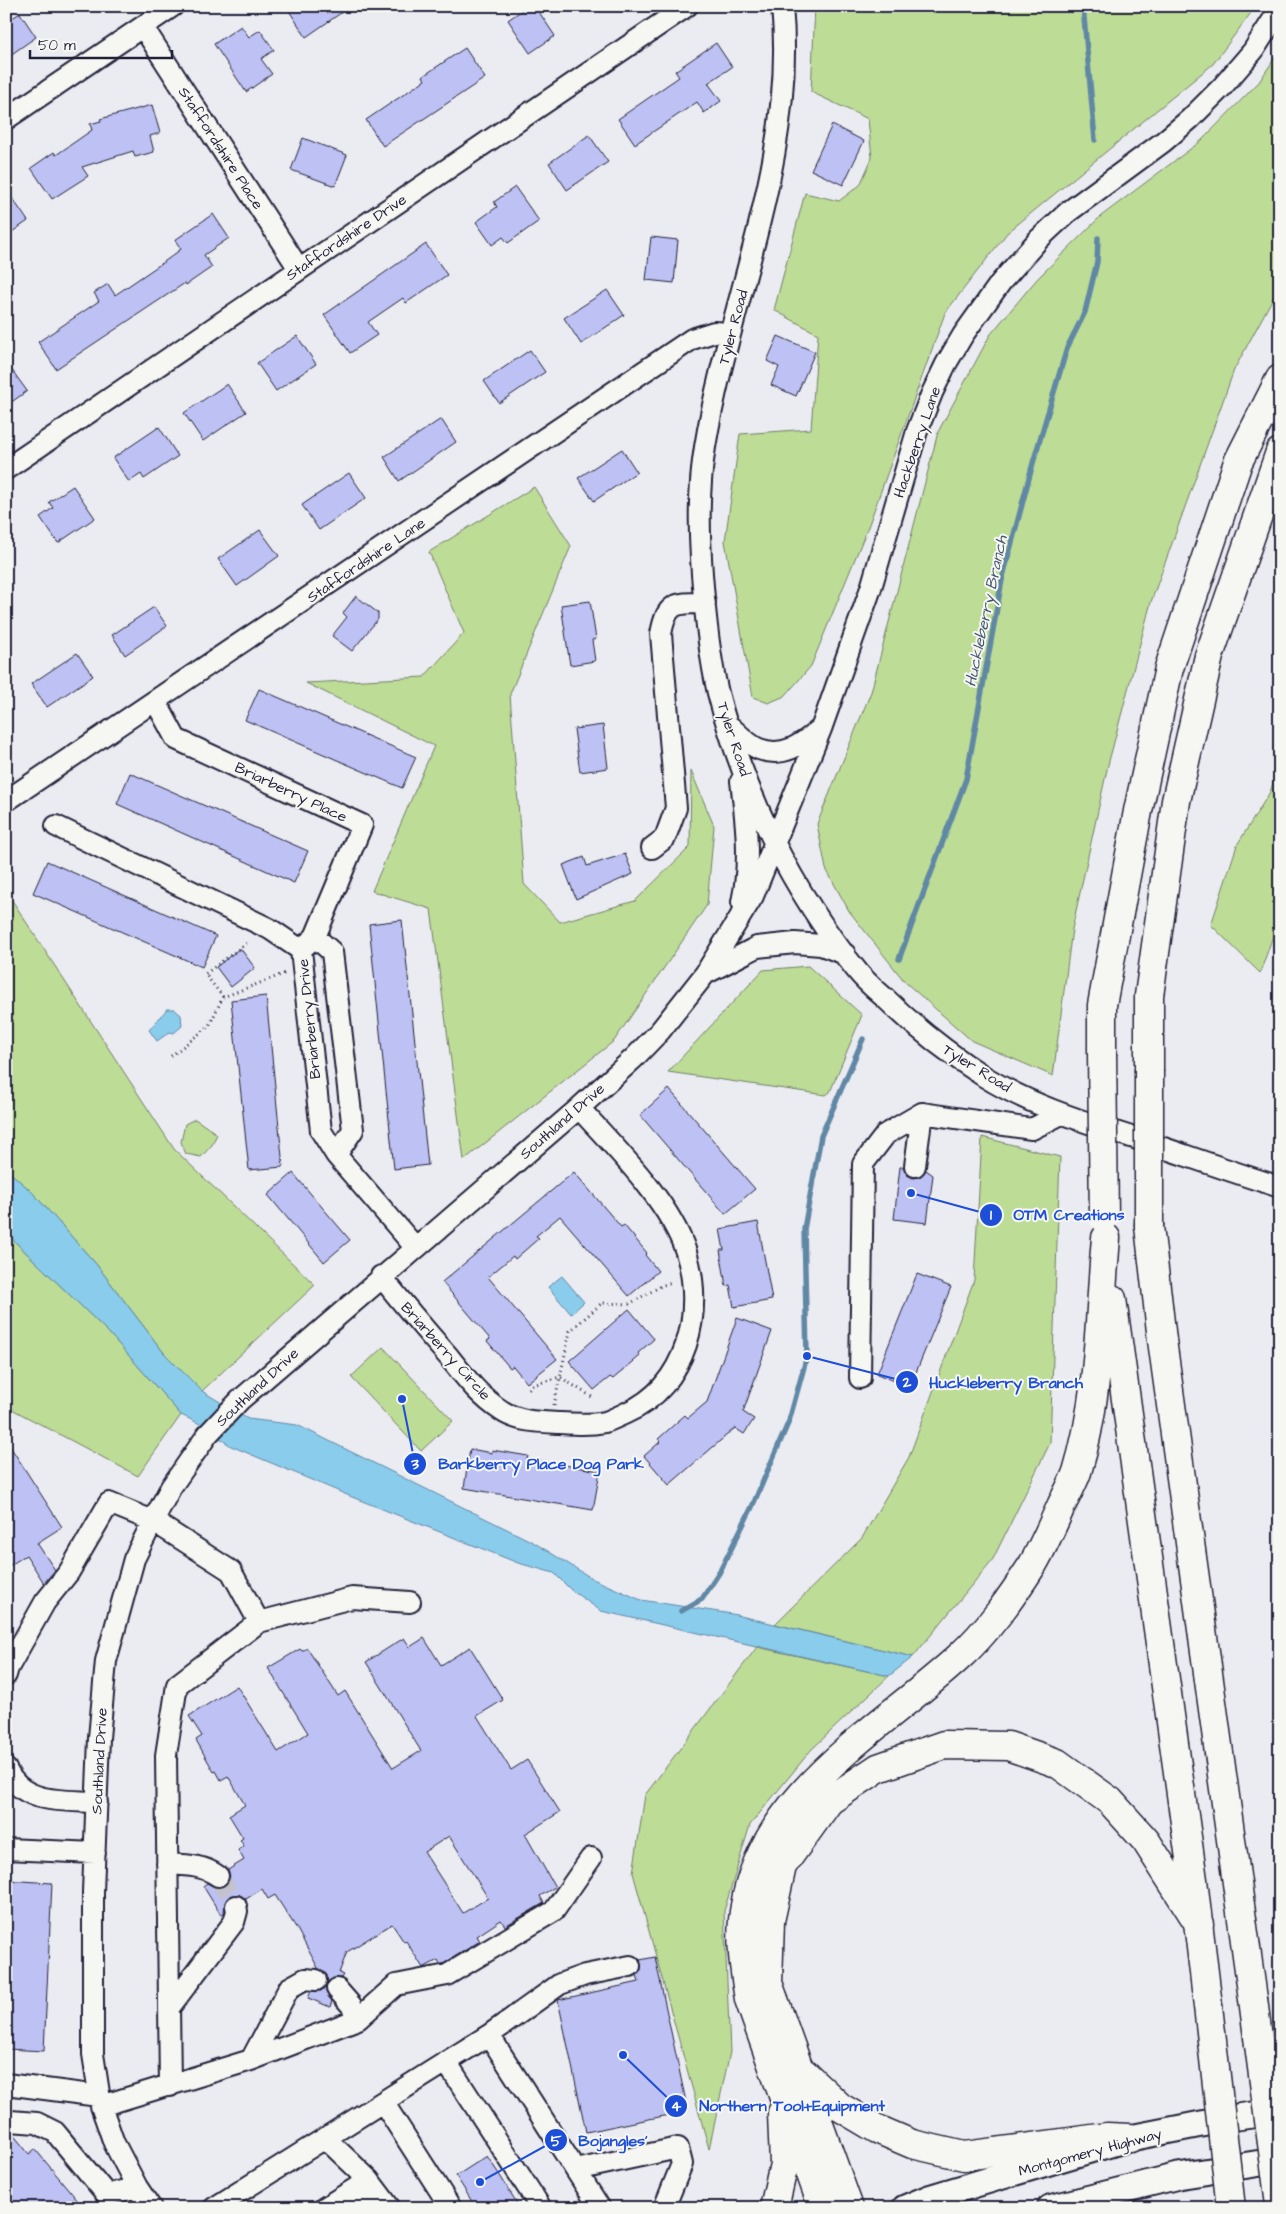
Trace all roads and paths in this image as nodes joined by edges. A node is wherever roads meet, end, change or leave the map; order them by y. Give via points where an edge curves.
1 (173, 6) edge
2 (687, 6) edge
3 (782, 6) edge
4 (1280, 9) edge
5 (143, 26) junction
6 (6, 119) edge
7 (299, 269) junction
8 (730, 333) junction
9 (1280, 379) edge
10 (1280, 452) edge
11 (6, 469) edge
12 (704, 603) junction
13 (156, 702) junction
14 (728, 725) junction
15 (821, 729) junction
16 (739, 762) junction
17 (6, 801) edge
18 (56, 826) dead end
19 (774, 843) junction
20 (652, 848) dead end
21 (738, 921) junction
22 (247, 943) dead end
23 (306, 951) junction
24 (845, 954) junction
25 (705, 974) junction
26 (223, 997) junction
27 (170, 1056) dead end
28 (579, 1108) junction
29 (922, 1112) junction
30 (1061, 1114) junction
31 (336, 1155) junction
32 (915, 1166) dead end
33 (1279, 1183) edge
34 (1105, 1228) junction
35 (415, 1247) junction
36 (381, 1276) junction
37 (692, 1279) junction
38 (560, 1376) junction
39 (860, 1378) dead end
40 (529, 1389) dead end
41 (592, 1397) dead end
42 (550, 1423) junction
43 (153, 1521) junction
44 (410, 1602) dead end
45 (259, 1622) junction
46 (6, 1675) edge
47 (6, 1769) edge
48 (97, 1802) junction
49 (6, 1849) edge
50 (95, 1853) junction
51 (592, 1858) dead end
52 (167, 1864) junction
53 (218, 1876) tunnel mouth
54 (236, 1906) dead end
55 (1199, 1924) junction
56 (630, 1966) dead end
57 (316, 1980) dead end
58 (337, 1989) dead end
59 (169, 2008) junction
60 (358, 2019) junction
61 (489, 2035) junction
62 (251, 2060) junction
63 (447, 2063) junction
64 (790, 2077) junction
65 (6, 2084) edge
66 (170, 2086) junction
67 (100, 2101) junction
68 (471, 2101) junction
69 (382, 2102) junction
70 (1280, 2111) edge
71 (10, 2121) dead end
72 (325, 2138) junction
73 (1130, 2138) junction
74 (1280, 2160) edge
75 (576, 2170) junction
76 (363, 2184) junction
77 (137, 2187) junction
78 (239, 2201) edge
79 (448, 2203) edge
80 (1280, 2204) edge
81 (151, 2208) edge
82 (214, 2208) edge
83 (324, 2208) edge
84 (370, 2208) edge
85 (390, 2208) edge
86 (462, 2208) edge
87 (528, 2208) edge
88 (540, 2208) edge
89 (600, 2208) edge
90 (664, 2208) edge
91 (774, 2208) edge
92 (824, 2208) edge
93 (849, 2208) edge
94 (905, 2208) edge
95 (1050, 2208) edge
96 (1231, 2208) edge

1 - 5 street
2 - 7 street, Staffordshire Drive
3 - 8 street, Tyler Road via 785,73 780,125 766,195
4 - 15 street, Hackberry Lane via 1253,51 1222,88 1163,142 1068,212 1001,282 963,335 932,392 920,423 871,588
5 - 6 street
5 - 7 street, Staffordshire Place
7 - 11 street, Staffordshire Drive
8 - 12 street, Tyler Road via 713,404 700,481 699,528
8 - 13 street, Staffordshire Lane via 714,332 692,339
9 - 34 highway, bridge via 1238,462 1169,668 1138,812 1102,1005
10 - 80 highway, bridge via 1209,656 1176,801 1149,996 1150,1226
12 - 14 street, Tyler Road via 718,690
12 - 20 street via 673,606 663,624 661,634 676,808 665,838
13 - 17 street, Staffordshire Lane
13 - 23 street, Briarberry Place via 176,740 362,825
14 - 15 street via 758,749 781,751 798,747
14 - 16 street, Tyler Road
15 - 19 street, Hackberry Lane
16 - 19 street, Tyler Road
16 - 21 street via 747,851 746,886
18 - 23 street via 270,929
19 - 21 street, Southland Drive via 753,896
19 - 24 street, Tyler Road via 798,889
21 - 25 street, Southland Drive
22 - 26 path via 205,974
23 - 26 path
23 - 31 street, Briarberry Drive via 321,1132
23 - 31 street, Briarberry Drive via 332,952 353,1130
24 - 25 street via 812,944 757,947
24 - 30 street, Tyler Road via 860,974 924,1034 989,1079
25 - 28 street, Southland Drive via 660,1031
26 - 27 path via 209,1026
28 - 35 street, Southland Drive
28 - 37 street, Briarberry Circle via 660,1202 686,1252
29 - 30 street via 1032,1129
29 - 32 street
29 - 39 street via 886,1134 864,1164
30 - 33 street, Tyler Road
31 - 35 street, Briarberry Drive
34 - 55 highway via 1111,1292
34 - 64 highway via 1093,1393 1083,1450 1076,1474 1034,1562 988,1628 958,1658 821,1774 796,1800 766,1846 752,1878 742,1933 749,1999
35 - 36 street, Southland Drive
36 - 42 street, Briarberry Circle via 480,1394 503,1412 523,1420
36 - 43 street, Southland Drive via 240,1400 208,1434 171,1487
37 - 38 path via 663,1286 630,1304 602,1303 570,1330
37 - 42 street, Briarberry Circle via 694,1301 688,1342 669,1380 654,1396 634,1410 607,1422
38 - 40 path
38 - 41 path
38 - 42 path
43 - 45 street via 231,1571
43 - 46 street via 109,1503 68,1572 45,1602
43 - 48 street, Southland Drive via 134,1559 106,1661
44 - 45 street via 352,1598
45 - 52 street via 177,1685 166,1755
47 - 48 street via 25,1792 46,1800
48 - 50 street, Southland Drive
49 - 50 street
50 - 67 street, Southland Drive via 93,2054
51 - 60 street via 554,1912 447,1975 396,1985
52 - 53 street via 194,1865 209,1869
52 - 59 street
54 - 59 street via 234,1922
55 - 64 highway via 1146,1840 1110,1801 1057,1762 1008,1746 944,1745 878,1768 829,1801 782,1866 770,1921 768,1983
55 - 96 highway, bridge
56 - 61 street via 584,1975 560,1984
57 - 62 street via 305,1980 289,1988
58 - 60 street
59 - 66 street
60 - 62 street
61 - 63 street
61 - 75 street
62 - 66 street
63 - 68 street
63 - 69 street
64 - 73 highway via 877,2129 912,2144 964,2156 1107,2137
64 - 91 highway via 784,2164
64 - 92 highway
64 - 93 highway
65 - 67 street
66 - 67 street
67 - 77 street, Southland Drive via 114,2143
68 - 87 street via 481,2134
68 - 88 street
69 - 72 street
69 - 79 street
70 - 73 main road, Montgomery Highway
71 - 77 street via 37,2123 55,2132 107,2195
72 - 76 street
72 - 78 street
73 - 94 main road, Montgomery Highway
74 - 95 main road via 1178,2176
75 - 89 street
75 - 90 street via 678,2148 682,2164
76 - 83 street
76 - 84 street
76 - 85 street
77 - 81 street, Southland Drive
78 - 82 street
79 - 86 street via 452,2198

